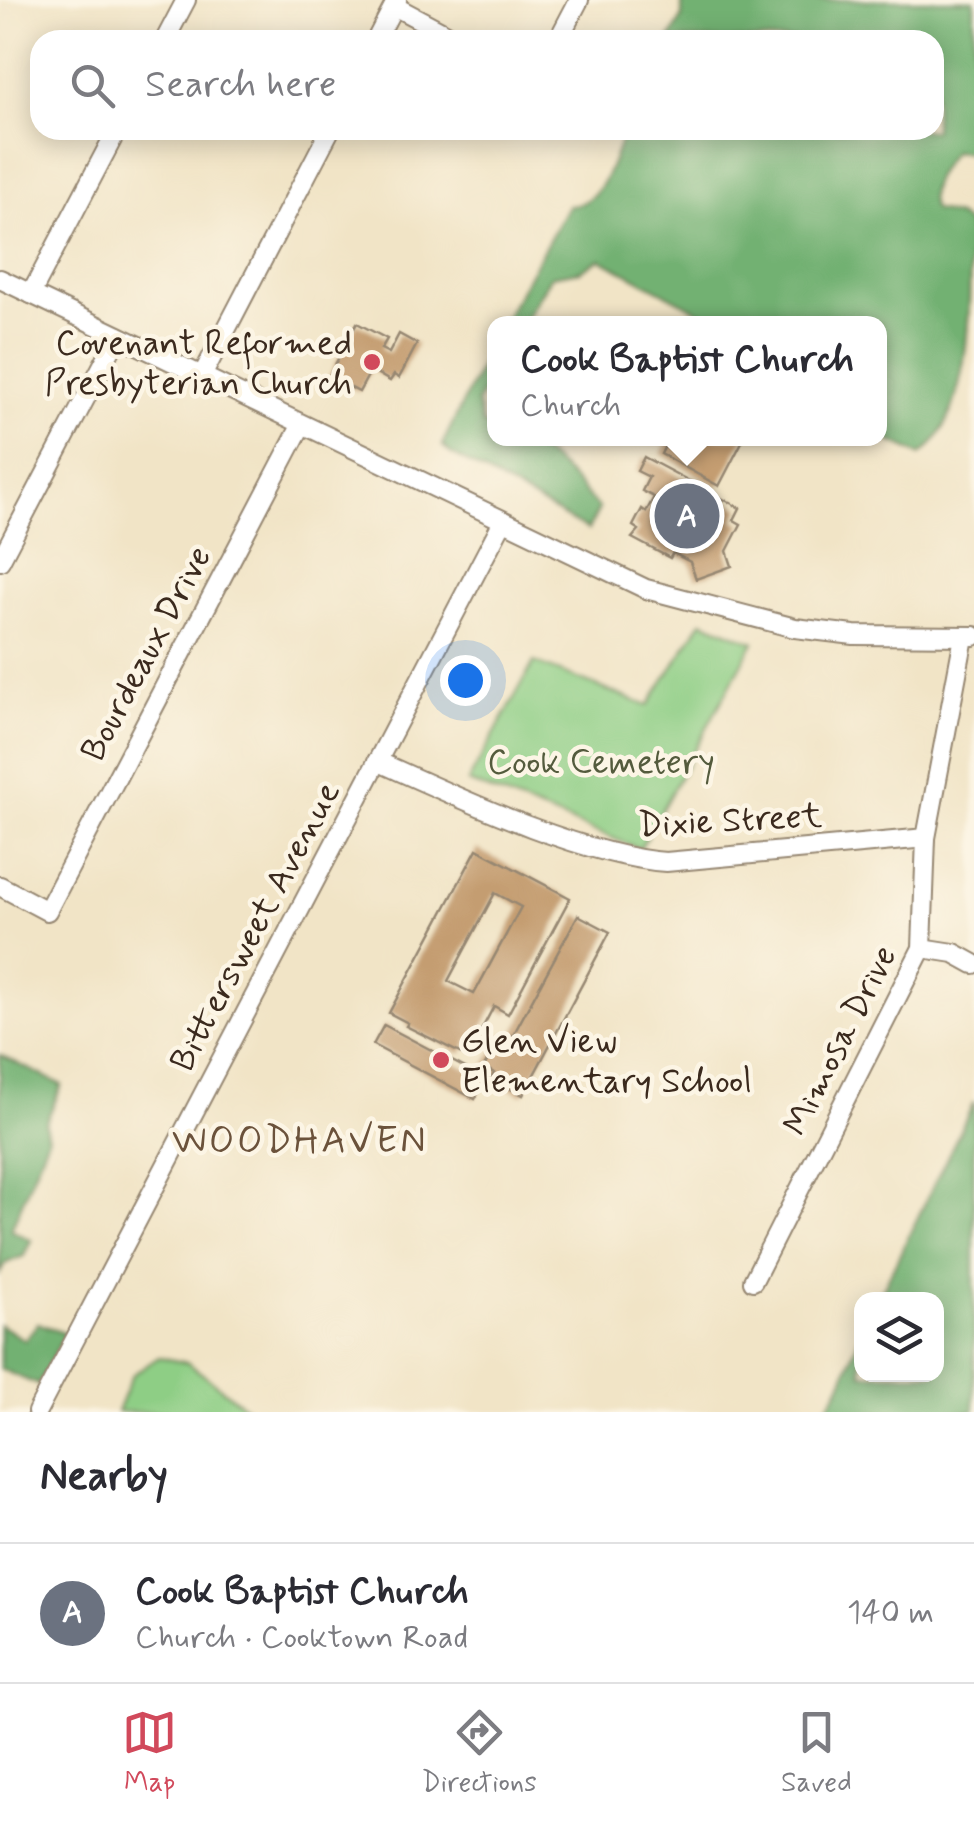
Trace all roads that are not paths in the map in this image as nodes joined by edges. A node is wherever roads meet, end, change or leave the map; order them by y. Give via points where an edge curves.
1 (186, 0) edge
2 (579, 0) edge
3 (396, 3) edge
4 (170, 30) edge
5 (381, 30) edge
6 (441, 30) edge
7 (563, 30) edge
8 (112, 140) edge
9 (325, 140) edge
10 (0, 279) edge
11 (31, 294) junction
12 (118, 336) junction
13 (202, 376) junction
14 (301, 426) junction
15 (502, 523) junction
16 (0, 562) edge
17 (969, 637) edge
18 (376, 761) junction
19 (926, 838) junction
20 (0, 886) edge
21 (922, 948) junction
22 (974, 964) edge
23 (753, 1281) dead end
24 (37, 1412) edge

1 - 4 street
2 - 7 street
3 - 5 street
3 - 6 street
8 - 11 street
9 - 13 street
10 - 11 street
11 - 12 street
12 - 13 street
12 - 16 street
13 - 14 street
14 - 15 street
14 - 20 street, Bourdeaux Drive via 47,911
15 - 17 street via 605,572 710,609 854,635
15 - 18 street, Bittersweet Avenue
17 - 19 street, Mimosa Drive
18 - 19 street, Dixie Street via 627,859 666,862
18 - 24 street, Bittersweet Avenue
19 - 21 street, Mimosa Drive
21 - 22 street
21 - 23 street, Mimosa Drive

